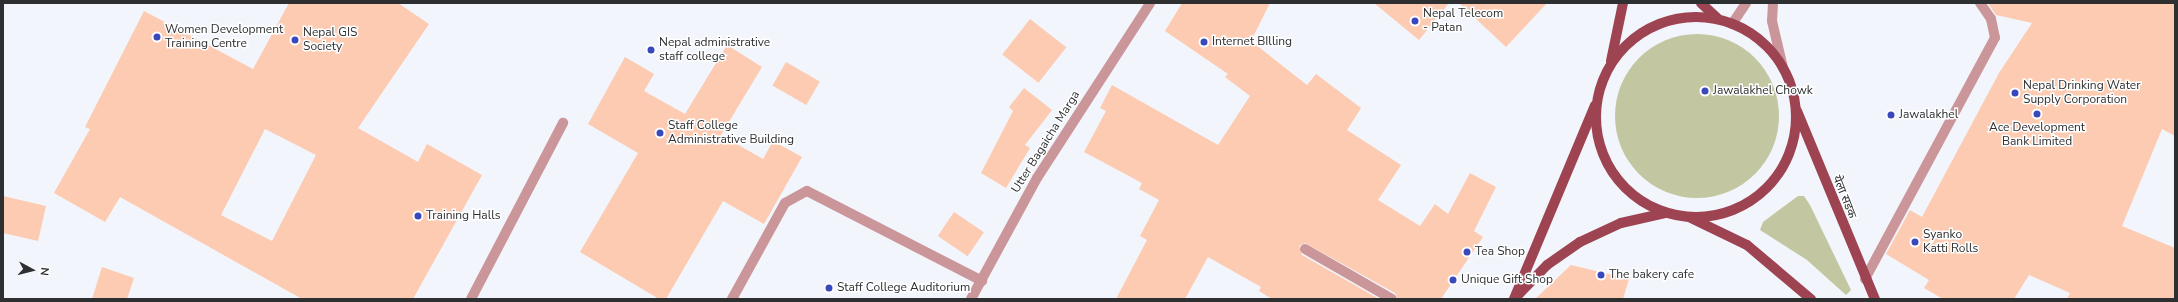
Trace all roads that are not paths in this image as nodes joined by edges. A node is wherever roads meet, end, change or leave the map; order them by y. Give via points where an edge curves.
1 (1150, 3) edge
2 (1623, 3) edge
3 (1701, 3) edge
4 (1746, 3) edge
5 (1773, 3) edge
6 (1980, 3) edge
7 (1717, 18) junction
8 (1732, 24) junction
9 (1610, 65) junction
10 (1783, 68) junction
11 (1596, 101) junction
12 (1795, 103) junction
13 (562, 123) dead end
14 (1666, 213) junction
15 (1690, 218) junction
16 (1305, 249) dead end
17 (1865, 279) junction
18 (982, 281) junction
19 (471, 299) edge
20 (732, 299) edge
21 (971, 299) edge
22 (1392, 299) edge
23 (1515, 299) edge
24 (1811, 299) edge
25 (1875, 299) edge

1 - 18 street, Utter Bagaicha Marga via 1037,178
2 - 9 main road
3 - 7 main road
4 - 8 street
5 - 10 street via 1772,21
6 - 17 street via 1991,19 1995,38
7 - 8 main road, येला सडक
7 - 9 main road via 1686,17 1656,25 1629,41
8 - 10 main road, येला सडक via 1770,49
9 - 11 main road
10 - 12 main road, येला सडक
11 - 14 main road via 1597,137 1610,170 1634,197
11 - 23 main road
12 - 15 main road via 1795,133 1788,154 1769,185 1746,204 1726,212
12 - 17 main road, येला सडक
13 - 19 street
14 - 15 main road
14 - 23 main road via 1621,223 1580,242 1547,265
15 - 24 main road via 1747,245
16 - 22 street
17 - 25 main road, येला सडक
18 - 20 street via 807,191 785,203
18 - 21 street, Utter Bagaicha Marga

